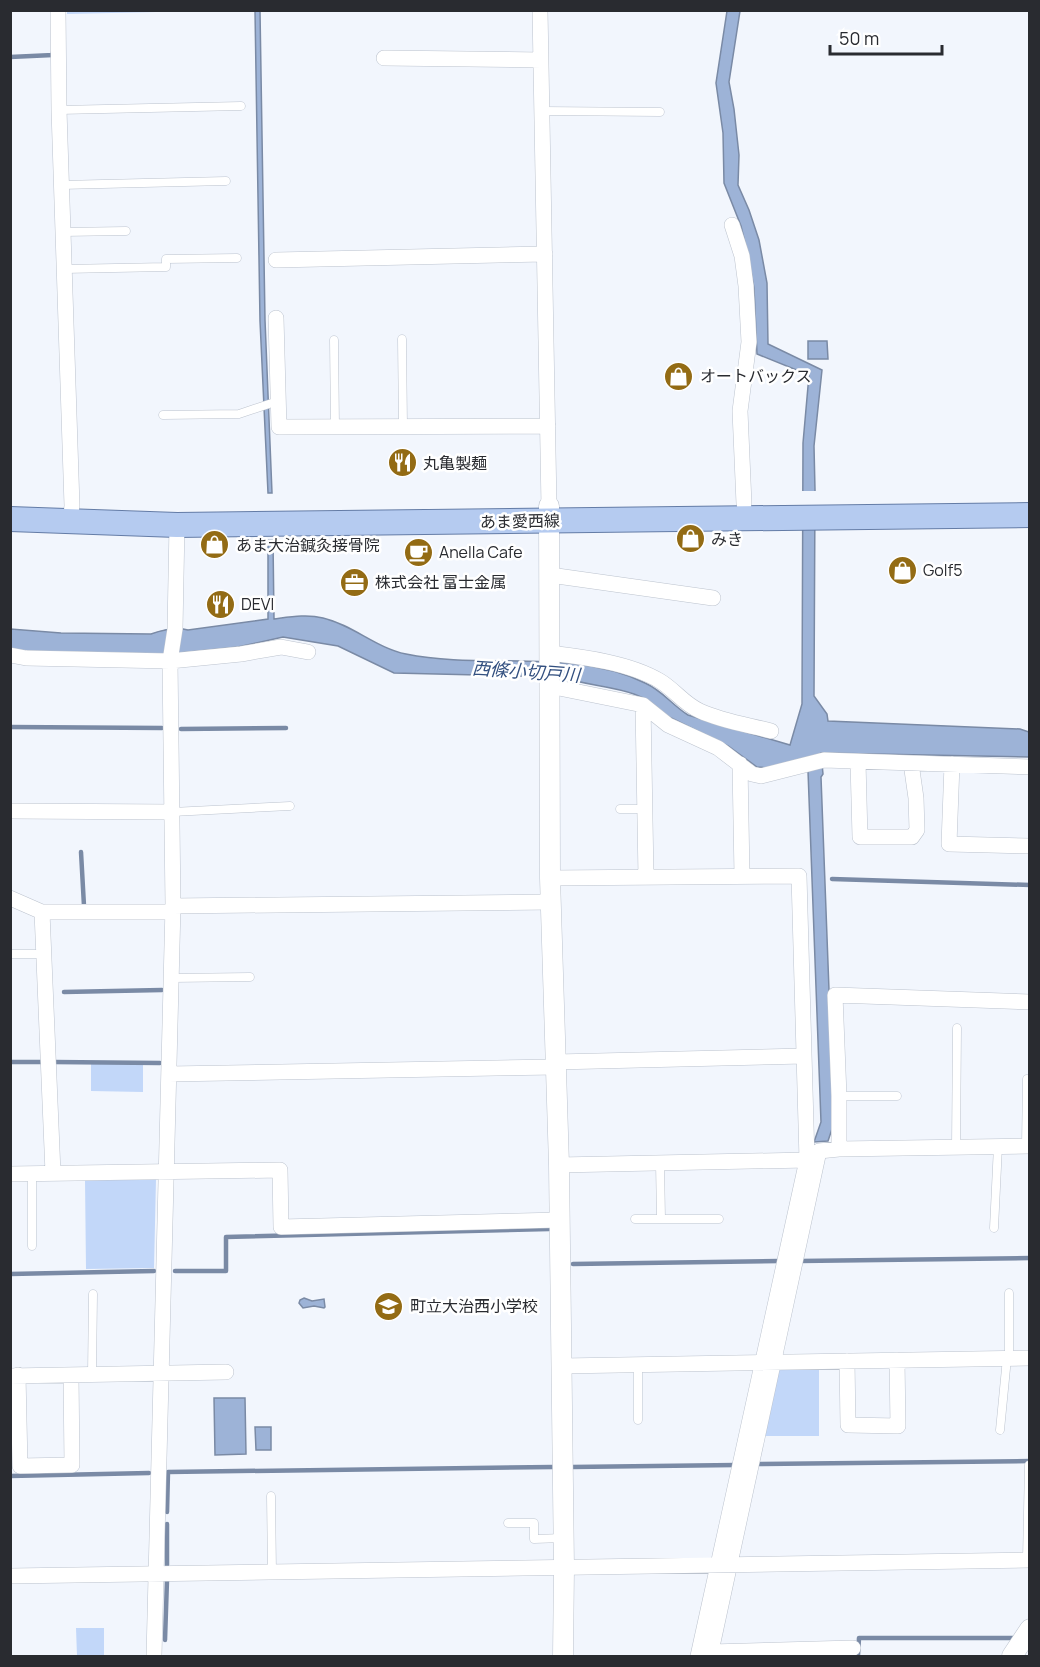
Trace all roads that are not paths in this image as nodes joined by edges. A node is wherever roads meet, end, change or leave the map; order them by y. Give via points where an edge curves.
1 (58, 10) edge
2 (540, 10) edge
3 (384, 58) dead end
4 (541, 60) junction
5 (241, 106) dead end
6 (59, 110) junction
7 (542, 111) junction
8 (660, 112) dead end
9 (226, 181) dead end
10 (61, 184) junction
11 (732, 225) dead end
12 (126, 231) dead end
13 (63, 232) junction
14 (545, 254) junction
15 (237, 258) dead end
16 (276, 260) dead end
17 (64, 269) junction
18 (276, 318) dead end
19 (402, 339) dead end
20 (334, 340) dead end
21 (270, 403) junction
22 (163, 415) dead end
23 (548, 426) junction
24 (335, 427) junction
25 (404, 427) junction
26 (1029, 500) edge
27 (10, 503) edge
28 (744, 504) junction
29 (808, 510) junction
30 (71, 513) junction
31 (549, 513) junction
32 (1029, 515) edge
33 (10, 519) edge
34 (177, 525) junction
35 (550, 575) junction
36 (713, 598) dead end
37 (308, 652) dead end
38 (10, 656) edge
39 (549, 656) junction
40 (171, 658) junction
41 (549, 683) junction
42 (643, 705) junction
43 (771, 731) dead end
44 (858, 762) junction
45 (911, 763) junction
46 (740, 764) junction
47 (952, 764) junction
48 (1029, 767) edge
49 (290, 806) dead end
50 (621, 809) dead end
51 (645, 809) junction
52 (10, 811) edge
53 (172, 812) junction
54 (1029, 846) edge
55 (742, 876) junction
56 (646, 877) junction
57 (550, 878) junction
58 (10, 898) edge
59 (550, 902) junction
60 (173, 909) junction
61 (42, 912) junction
62 (10, 954) edge
63 (44, 954) junction
64 (250, 977) dead end
65 (172, 978) junction
66 (1029, 1002) edge
67 (957, 1028) dead end
68 (804, 1056) junction
69 (556, 1065) junction
70 (169, 1074) junction
71 (1027, 1079) dead end
72 (839, 1096) junction
73 (897, 1096) dead end
74 (998, 1146) junction
75 (1028, 1146) edge
76 (956, 1147) junction
77 (838, 1149) junction
78 (813, 1156) junction
79 (660, 1163) junction
80 (559, 1166) junction
81 (167, 1172) junction
82 (32, 1173) junction
83 (52, 1173) junction
84 (10, 1174) edge
85 (635, 1219) dead end
86 (661, 1219) junction
87 (719, 1219) dead end
88 (560, 1220) junction
89 (994, 1228) dead end
90 (32, 1246) dead end
91 (1009, 1293) dead end
92 (93, 1294) dead end
93 (1008, 1358) junction
94 (1029, 1358) edge
95 (897, 1360) junction
96 (847, 1361) junction
97 (769, 1362) junction
98 (638, 1365) junction
99 (562, 1366) junction
100 (226, 1372) dead end
101 (162, 1373) junction
102 (92, 1374) junction
103 (14, 1375) edge
104 (71, 1375) junction
105 (638, 1420) dead end
106 (1000, 1430) dead end
107 (1029, 1465) edge
108 (271, 1496) dead end
109 (508, 1523) dead end
110 (564, 1538) junction
111 (1028, 1560) edge
112 (724, 1565) junction
113 (564, 1568) junction
114 (273, 1572) junction
115 (157, 1574) junction
116 (10, 1576) edge
117 (1029, 1629) edge
118 (853, 1648) dead end
119 (706, 1655) edge
120 (154, 1656) edge
121 (563, 1656) edge
122 (1012, 1656) edge

1 - 6 street
2 - 4 street
3 - 4 street
4 - 7 street
5 - 6 lane
6 - 10 street
7 - 8 lane
7 - 14 street
9 - 10 lane
10 - 13 street
11 - 28 street via 747,286 749,342 740,411
12 - 13 lane
13 - 17 street
14 - 16 street
14 - 23 street
15 - 17 lane via 166,259 166,267
17 - 30 street
18 - 21 street
19 - 25 lane
20 - 24 lane
21 - 22 lane via 238,414
21 - 24 street via 279,427
23 - 25 street
23 - 31 street
24 - 25 street
26 - 29 main road, あま愛西線
27 - 30 main road, あま愛西線
28 - 29 main road, あま愛西線
28 - 31 main road, あま愛西線
29 - 31 main road, あま愛西線
29 - 32 main road, あま愛西線
30 - 31 main road, あま愛西線 via 177,509
30 - 33 main road, あま愛西線
30 - 34 main road, あま愛西線
31 - 34 main road, あま愛西線
31 - 35 street
34 - 40 street
35 - 36 street
35 - 39 street
37 - 40 street via 281,647
38 - 40 street
39 - 41 street
39 - 43 street via 582,656 649,675 701,712
40 - 53 street
41 - 42 street
41 - 57 street
42 - 46 street via 668,724 718,748
42 - 51 street
44 - 45 street
44 - 45 street via 860,837 912,837 917,830
44 - 46 street via 824,760 760,776
45 - 47 street
46 - 55 street
47 - 48 street
47 - 54 street via 949,844
49 - 53 lane
50 - 51 lane
51 - 56 street
52 - 53 street
53 - 60 street
55 - 56 street
55 - 68 street via 799,876
56 - 57 street
57 - 59 street
58 - 61 street
59 - 60 street
59 - 69 street
60 - 61 street
60 - 65 street
61 - 63 street
62 - 63 lane
63 - 83 street
64 - 65 lane
65 - 70 street
66 - 72 street via 835,995
67 - 76 lane
68 - 69 street
68 - 78 street
69 - 70 street
69 - 80 street
70 - 81 street
71 - 75 lane
72 - 73 lane
72 - 77 street
74 - 75 street
74 - 76 street
74 - 89 lane
76 - 77 street
77 - 78 street
78 - 79 street
78 - 97 street
79 - 80 street
79 - 86 lane
80 - 88 street
81 - 83 street
81 - 88 street via 280,1170 281,1227
81 - 101 street
82 - 83 street
82 - 84 street
82 - 90 lane
85 - 86 lane
86 - 87 lane
88 - 99 street
91 - 93 lane
92 - 102 lane
93 - 94 street
93 - 95 street
93 - 106 lane
95 - 96 street
95 - 96 street via 898,1426 848,1425
96 - 97 street
97 - 98 street
97 - 112 street
98 - 99 street
98 - 105 lane
99 - 110 street
100 - 101 street
101 - 102 street
101 - 115 street
102 - 104 street
103 - 104 street
103 - 104 street via 20,1466 72,1465
107 - 111 lane
108 - 114 lane
109 - 110 lane via 534,1523 534,1539
110 - 113 street
111 - 112 street
112 - 113 street
112 - 119 street
113 - 114 street
113 - 121 street
114 - 115 street
115 - 116 street
115 - 120 street
117 - 122 street
118 - 119 street

